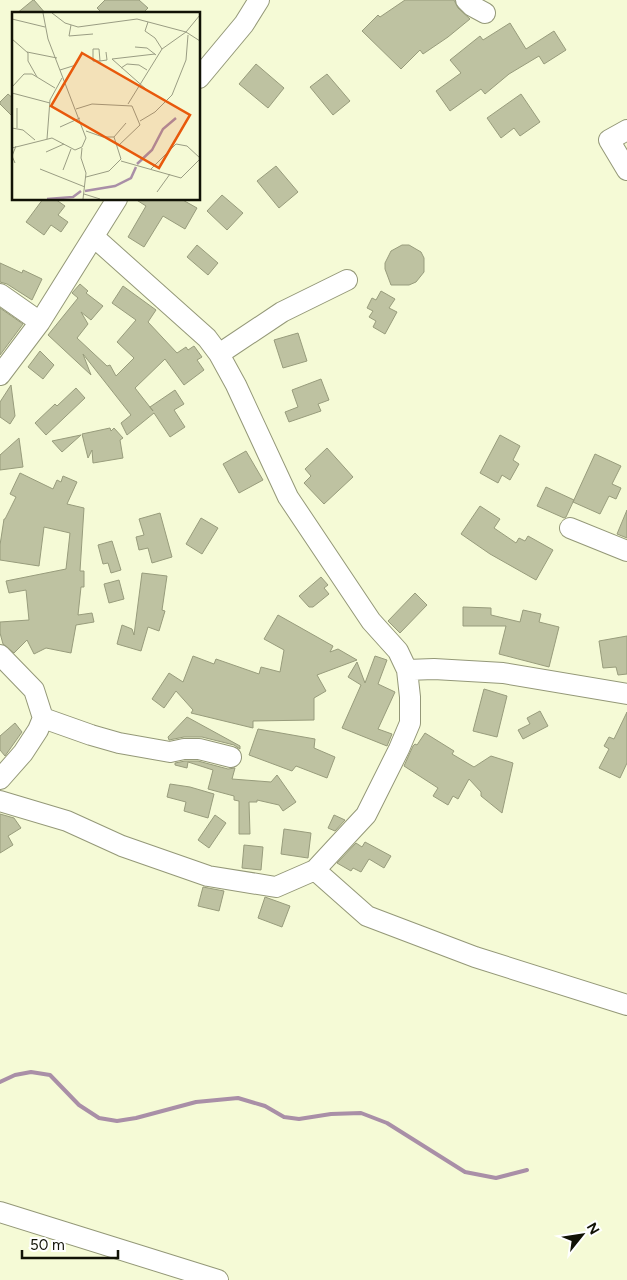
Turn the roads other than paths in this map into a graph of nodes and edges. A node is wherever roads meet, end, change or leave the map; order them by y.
1 (259, 0) edge
2 (466, 0) edge
3 (485, 13) dead end
4 (200, 77) edge
5 (627, 130) edge
6 (627, 170) edge
7 (116, 200) edge
8 (94, 237) junction
9 (346, 280) dead end
10 (0, 294) edge
11 (40, 322) junction
12 (219, 354) junction
13 (0, 375) edge
14 (570, 528) dead end
15 (627, 551) edge
16 (0, 655) edge
17 (407, 670) junction
18 (627, 694) edge
19 (43, 718) junction
20 (231, 756) dead end
21 (0, 779) edge
22 (0, 801) edge
23 (315, 870) junction
24 (627, 1005) edge
25 (0, 1212) edge
26 (218, 1280) edge

1 - 4 street
2 - 3 street
5 - 6 street
7 - 8 street
8 - 11 street
8 - 12 street
9 - 12 street
10 - 11 street
11 - 13 street
12 - 17 street
14 - 15 street
16 - 19 street
17 - 18 street
17 - 23 street
19 - 20 street
19 - 21 street
22 - 23 street
23 - 24 street
25 - 26 street

